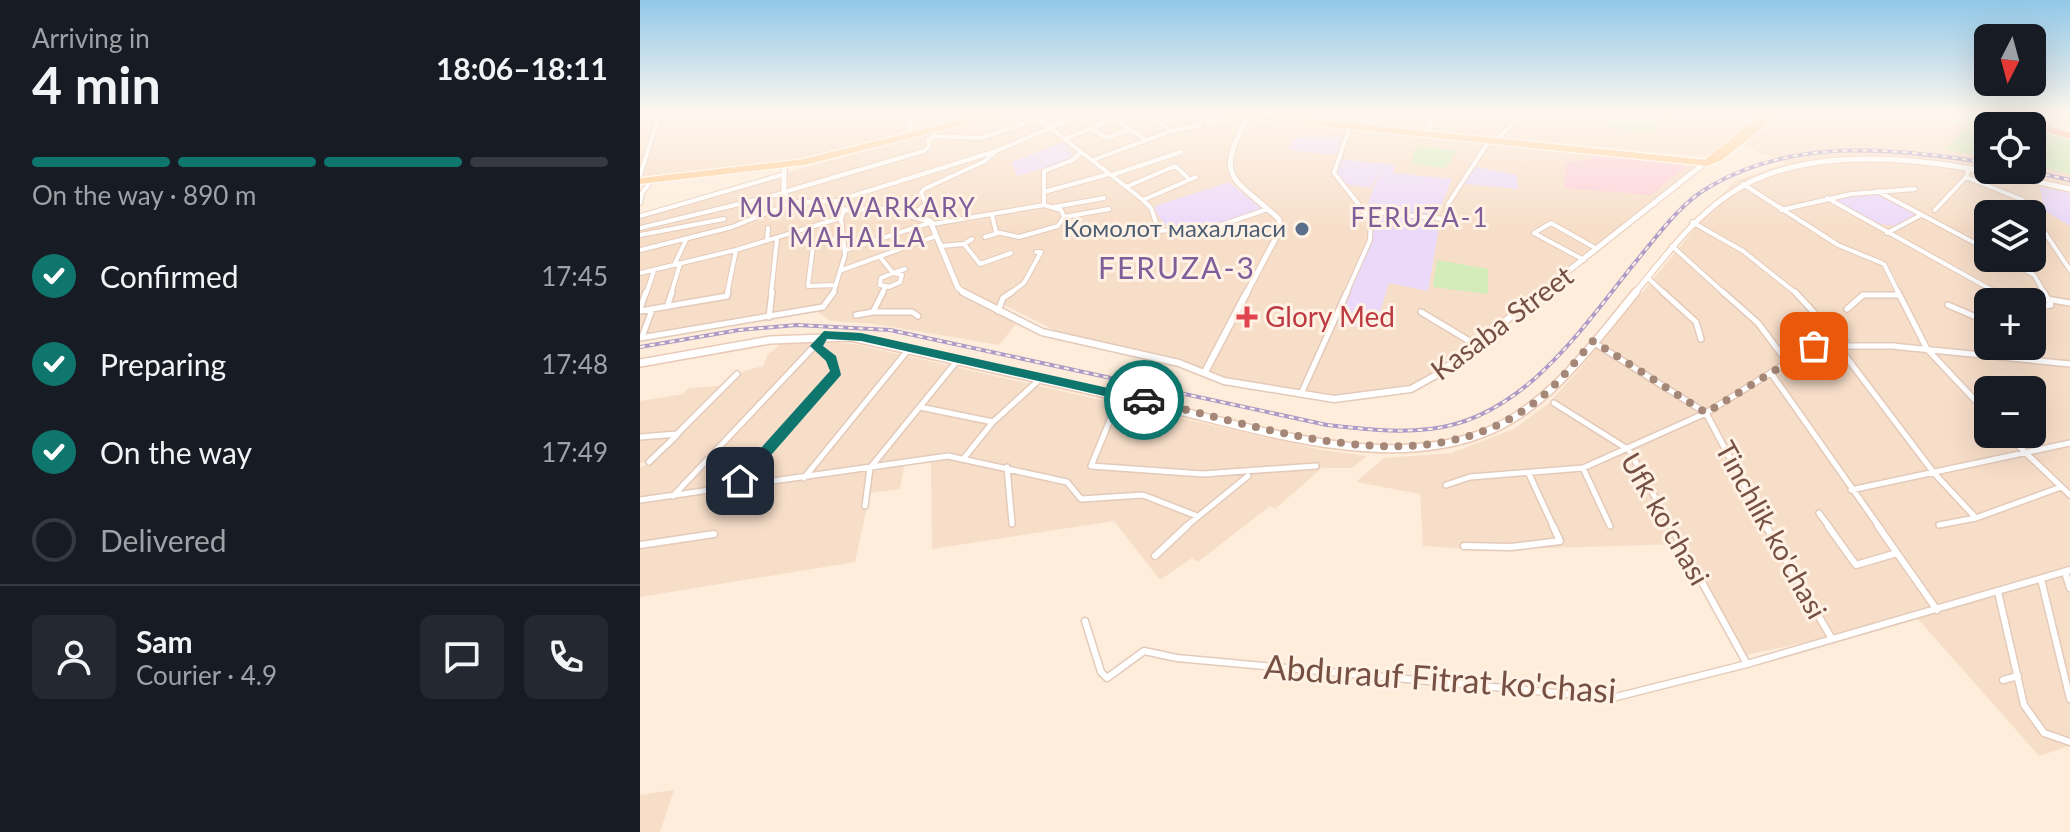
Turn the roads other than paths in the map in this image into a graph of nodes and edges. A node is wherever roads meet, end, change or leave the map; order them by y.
1 (648, 152) edge
2 (832, 152) edge
3 (834, 152) edge
4 (921, 152) edge
5 (993, 152) edge
6 (995, 152) edge
7 (1081, 152) joint
8 (1116, 152) edge
9 (1181, 152) dead end
10 (1228, 152) edge
11 (1341, 152) edge
12 (1481, 152) edge
13 (1620, 152) edge
14 (1719, 152) edge
15 (1720, 152) edge
16 (1693, 159) junction
17 (1710, 159) junction
18 (1093, 161) junction
19 (784, 165) junction
20 (1969, 168) junction
21 (1697, 170) junction
22 (719, 171) junction
23 (785, 174) junction
24 (1110, 174) junction
25 (640, 177) edge
26 (1196, 177) dead end
27 (1966, 177) junction
28 (652, 179) junction
29 (1189, 179) junction
30 (1744, 184) junction
31 (1126, 187) junction
32 (2070, 188) edge
33 (1915, 189) dead end
34 (1876, 191) junction
35 (784, 192) junction
36 (1044, 192) junction
37 (1104, 198) dead end
38 (1827, 198) junction
39 (1143, 200) junction
40 (640, 202) edge
41 (833, 202) junction
42 (791, 203) junction
43 (1047, 207) junction
44 (1109, 209) dead end
45 (1268, 209) junction
46 (844, 210) junction
47 (1781, 210) junction
48 (1935, 210) dead end
49 (1362, 211) junction
50 (912, 215) junction
51 (992, 215) junction
52 (640, 216) edge
53 (1920, 216) junction
54 (1064, 217) junction
55 (840, 218) junction
56 (724, 219) dead end
57 (1693, 222) junction
58 (932, 223) junction
59 (640, 228) edge
60 (768, 228) dead end
61 (998, 233) junction
62 (1887, 233) junction
63 (640, 235) edge
64 (845, 236) junction
65 (936, 236) junction
66 (985, 237) dead end
67 (686, 239) junction
68 (777, 239) junction
69 (972, 239) dead end
70 (767, 241) junction
71 (1974, 243) edge
72 (964, 244) junction
73 (941, 246) junction
74 (1672, 247) junction
75 (1597, 249) junction
76 (640, 250) edge
77 (736, 250) junction
78 (846, 250) junction
79 (1036, 252) dead end
80 (1011, 253) dead end
81 (880, 257) junction
82 (1584, 260) junction
83 (680, 264) junction
84 (905, 269) dead end
85 (654, 270) junction
86 (842, 270) junction
87 (2070, 270) edge
88 (2030, 272) edge
89 (640, 273) edge
90 (893, 273) junction
91 (1648, 277) junction
92 (836, 285) junction
93 (885, 287) junction
94 (1988, 288) edge
95 (1899, 295) junction
96 (2047, 299) junction
97 (2070, 303) edge
98 (1948, 305) dead end
99 (2046, 306) edge
100 (667, 307) junction
101 (652, 309) junction
102 (1847, 309) dead end
103 (640, 310) edge
104 (873, 312) junction
105 (997, 312) junction
106 (1421, 312) dead end
107 (1974, 313) edge
108 (856, 315) dead end
109 (918, 316) dead end
110 (769, 317) junction
111 (1820, 319) dead end
112 (824, 336) junction
113 (641, 338) edge
114 (1701, 339) dead end
115 (1593, 342) junction
116 (1476, 345) junction
117 (1837, 345) junction
118 (816, 346) junction
119 (1814, 346) junction
120 (1895, 346) junction
121 (1927, 349) junction
122 (909, 350) junction
123 (957, 361) junction
124 (640, 362) edge
125 (1788, 363) junction
126 (2070, 364) edge
127 (1205, 372) junction
128 (1771, 373) junction
129 (737, 374) dead end
130 (1040, 379) junction
131 (1120, 396) junction
132 (1300, 396) junction
133 (1974, 399) edge
134 (1554, 403) dead end
135 (920, 407) junction
136 (1706, 413) junction
137 (993, 422) junction
138 (677, 434) junction
139 (640, 437) edge
140 (2070, 443) edge
141 (2020, 448) edge
142 (1629, 450) junction
143 (2025, 453) junction
144 (964, 458) junction
145 (649, 462) dead end
146 (1316, 466) dead end
147 (1007, 467) junction
148 (870, 468) junction
149 (1583, 468) junction
150 (1529, 473) junction
151 (1934, 473) junction
152 (1249, 475) junction
153 (804, 478) junction
154 (1446, 485) dead end
155 (735, 488) junction
156 (1851, 490) junction
157 (2067, 491) edge
158 (672, 496) junction
159 (640, 500) edge
160 (865, 506) dead end
161 (1819, 513) dead end
162 (1197, 516) junction
163 (1976, 518) junction
164 (1012, 524) dead end
165 (1939, 525) dead end
166 (1610, 526) dead end
167 (714, 534) dead end
168 (640, 545) edge
169 (1464, 546) dead end
170 (1897, 553) junction
171 (1155, 556) dead end
172 (2068, 571) edge
173 (2041, 579) junction
174 (2070, 588) edge
175 (1998, 592) junction
176 (1937, 610) junction
177 (1085, 621) dead end
178 (1832, 639) junction
179 (1747, 664) junction
180 (2018, 676) junction
181 (2003, 680) dead end
182 (2070, 699) edge
183 (2070, 742) edge

1 - 25 street
2 - 22 main road
3 - 19 main road
4 - 35 street
5 - 41 street
6 - 50 street
7 - 18 street
7 - 36 street
8 - 18 street
9 - 24 street
10 - 45 street
11 - 49 street
12 - 49 street
13 - 16 main road
14 - 17 main road
15 - 17 main road
16 - 17 main road
16 - 21 street
17 - 21 street, Kasaba Street
18 - 24 street
19 - 22 main road
19 - 23 street
20 - 27 street
20 - 30 main road
20 - 32 main road
21 - 75 street, Kasaba Street
22 - 25 main road
22 - 28 main road
23 - 35 street
23 - 52 street
24 - 31 street
24 - 36 street
25 - 28 main road
26 - 29 street
27 - 48 street
27 - 87 street
28 - 40 street
29 - 31 street
29 - 39 street
30 - 47 street
30 - 57 main road
31 - 39 street
33 - 34 street
34 - 38 street
34 - 53 street
35 - 42 street
35 - 59 street
36 - 43 street
37 - 43 street
38 - 47 street
38 - 62 street
39 - 45 street
41 - 42 street
41 - 46 street
42 - 67 street
43 - 51 street
43 - 54 street
44 - 54 street
45 - 127 street
46 - 50 street
46 - 55 street
47 - 95 street
49 - 132 street
50 - 58 street
51 - 58 street
51 - 61 street
53 - 62 street
53 - 71 street
54 - 61 street
55 - 64 street
55 - 68 street
56 - 63 street
57 - 74 main road
57 - 111 street
58 - 65 street, Kasaba Street
58 - 78 street
60 - 70 street
61 - 66 street
62 - 94 street
64 - 78 street
64 - 92 street
65 - 73 street, Kasaba Street
65 - 81 street
67 - 76 street
67 - 83 street
68 - 70 street
68 - 110 street
69 - 72 street
70 - 77 street
72 - 73 street
72 - 80 street
73 - 105 street, Kasaba Street
74 - 91 main road
74 - 125 street
75 - 82 street, Kasaba Street
75 - 82 street
77 - 83 street
77 - 100 street
78 - 86 street
79 - 105 street
81 - 86 street
81 - 90 street
82 - 116 street, Kasaba Street
83 - 85 street
83 - 100 street
84 - 90 street
85 - 89 street
85 - 103 street
86 - 92 street
88 - 96 street
90 - 93 street
90 - 93 street
91 - 114 street
91 - 115 main road
92 - 110 street
93 - 104 street
95 - 102 street
95 - 121 street
96 - 97 street
96 - 99 street
98 - 107 street
100 - 101 street
101 - 103 street
101 - 113 street
104 - 108 street
104 - 109 street
105 - 127 street, Kasaba Street
106 - 116 street
110 - 113 street
112 - 118 street
112 - 122 main road
112 - 124 main road
112 - 131 main road
115 - 131 main road
115 - 136 street, Tinchlik ko'chasi
116 - 132 street, Kasaba Street
117 - 119 street
117 - 120 street
117 - 151 street
118 - 155 street
118 - 158 street
119 - 120 street
119 - 125 street
120 - 121 street
121 - 126 street
121 - 133 street
122 - 123 main road
122 - 153 street
123 - 130 main road
123 - 135 street
125 - 128 street
127 - 132 street, Kasaba Street
128 - 136 street
128 - 156 street
129 - 138 street
130 - 131 main road
130 - 137 street
131 - 152 street
134 - 142 street, Ufk ko'chasi
135 - 137 street
135 - 148 street
136 - 142 street
136 - 178 street, Tinchlik ko'chasi
137 - 144 street
138 - 139 street
138 - 145 street
140 - 143 street
141 - 143 street
142 - 149 street
142 - 179 street, Ufk ko'chasi
143 - 151 street
143 - 157 street
144 - 147 street
144 - 148 street
146 - 152 street
147 - 162 street
147 - 164 street
148 - 153 street
148 - 160 street
149 - 150 street
149 - 166 street
150 - 154 street
150 - 169 street
151 - 156 street
151 - 163 street
152 - 162 street
153 - 155 street
155 - 158 street
156 - 170 street
157 - 163 street
158 - 159 street
161 - 170 street
162 - 171 street
163 - 165 street
167 - 168 street
170 - 176 street
172 - 173 street, Abdurauf Fitrat ko'chasi
172 - 174 street
173 - 175 street, Abdurauf Fitrat ko'chasi
173 - 182 street
175 - 176 street, Abdurauf Fitrat ko'chasi
175 - 180 street
176 - 178 street, Abdurauf Fitrat ko'chasi
177 - 179 street, Abdurauf Fitrat ko'chasi
178 - 179 street, Abdurauf Fitrat ko'chasi
180 - 181 street
180 - 183 street

